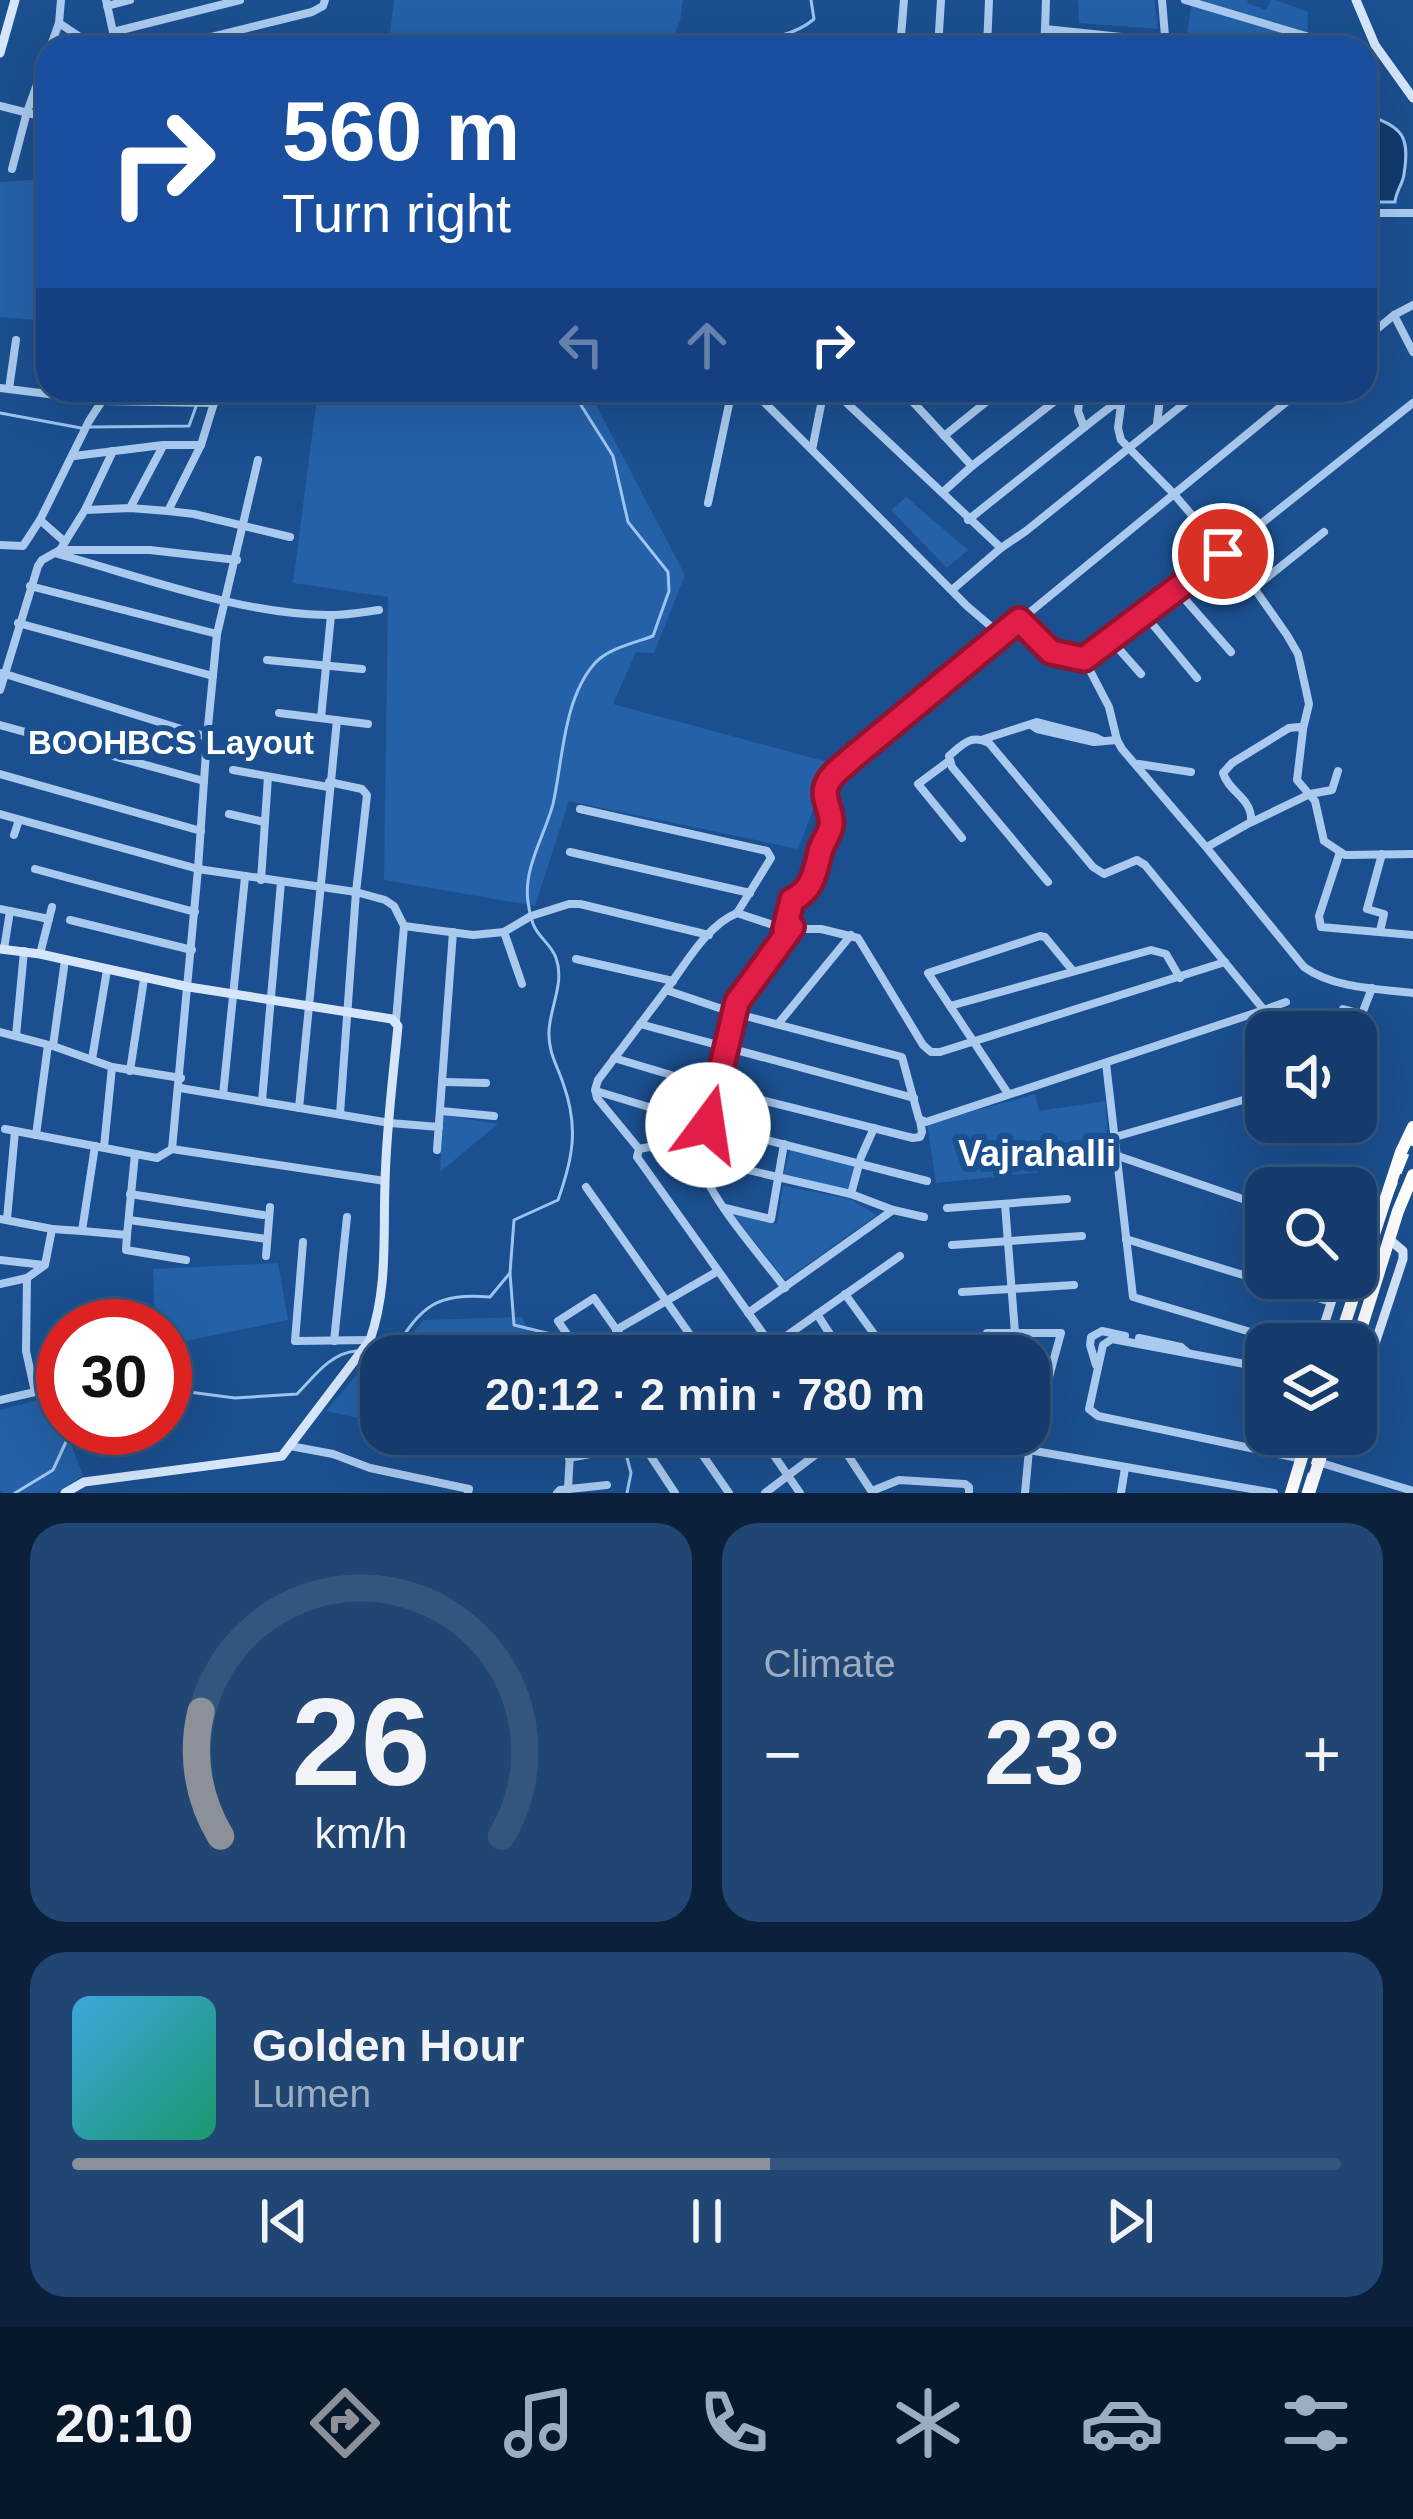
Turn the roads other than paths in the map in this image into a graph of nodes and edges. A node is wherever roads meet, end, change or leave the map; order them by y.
1 (15, 0) edge
2 (61, 0) edge
3 (130, 0) edge
4 (240, 0) edge
5 (325, 0) edge
6 (904, 0) edge
7 (941, 0) edge
8 (989, 0) edge
9 (1046, 0) edge
10 (1162, 0) edge
11 (1185, 0) edge
12 (1356, 0) edge
13 (106, 3) edge
14 (59, 23) junction
15 (1045, 29) junction
16 (236, 31) junction
17 (112, 32) junction
18 (54, 36) edge
19 (78, 36) edge
20 (114, 36) edge
21 (216, 36) edge
22 (236, 36) edge
23 (901, 36) edge
24 (939, 36) edge
25 (988, 36) edge
26 (1044, 36) edge
27 (1088, 36) edge
28 (1165, 36) edge
29 (1306, 36) edge
30 (1367, 36) edge
31 (0, 52) edge
32 (1377, 55) edge
33 (36, 87) edge
34 (1413, 98) edge
35 (0, 106) edge
36 (27, 112) junction
37 (36, 115) edge
38 (12, 169) dead end
39 (1377, 213) edge
40 (1413, 213) edge
41 (1413, 305) edge
42 (1394, 315) junction
43 (1377, 329) edge
44 (16, 340) dead end
45 (1413, 352) edge
46 (4, 389) edge
47 (36, 392) edge
48 (103, 402) edge
49 (177, 402) edge
50 (729, 402) edge
51 (764, 402) edge
52 (825, 402) edge
53 (842, 402) edge
54 (986, 402) edge
55 (1054, 402) edge
56 (1079, 402) edge
57 (1121, 402) edge
58 (1160, 402) edge
59 (1186, 402) edge
60 (1286, 402) edge
61 (214, 403) joint
62 (914, 403) edge
63 (1413, 403) edge
64 (1121, 405) junction
65 (1157, 426) junction
66 (1084, 427) junction
67 (944, 436) junction
68 (163, 445) junction
69 (201, 445) junction
70 (1129, 447) junction
71 (113, 450) junction
72 (812, 450) junction
73 (74, 452) junction
74 (258, 460) dead end
75 (972, 466) junction
76 (943, 492) junction
77 (1173, 493) junction
78 (708, 503) dead end
79 (130, 508) junction
80 (85, 509) junction
81 (168, 511) junction
82 (40, 520) junction
83 (968, 520) junction
84 (241, 526) junction
85 (1324, 532) dead end
86 (290, 537) dead end
87 (0, 545) edge
88 (60, 548) junction
89 (1001, 548) junction
90 (1223, 554) junction
91 (237, 560) junction
92 (31, 586) junction
93 (1254, 588) junction
94 (1176, 589) junction
95 (952, 590) junction
96 (226, 600) junction
97 (380, 610) dead end
98 (1144, 614) junction
99 (331, 615) junction
100 (1019, 620) junction
101 (19, 623) junction
102 (218, 634) junction
103 (1001, 635) junction
104 (1110, 639) junction
105 (1231, 652) dead end
106 (1084, 659) junction
107 (267, 660) dead end
108 (326, 665) junction
109 (362, 669) dead end
110 (2, 673) edge
111 (1141, 674) dead end
112 (213, 676) junction
113 (1197, 678) dead end
114 (0, 690) edge
115 (279, 713) dead end
116 (321, 718) junction
117 (337, 720) junction
118 (368, 724) dead end
119 (0, 725) edge
120 (1303, 730) junction
121 (207, 737) junction
122 (983, 740) junction
123 (1117, 740) junction
124 (949, 761) junction
125 (1137, 764) junction
126 (233, 770) dead end
127 (1338, 771) dead end
128 (1191, 772) dead end
129 (0, 774) edge
130 (268, 777) junction
131 (204, 781) junction
132 (328, 785) junction
133 (1310, 794) junction
134 (580, 809) dead end
135 (0, 814) edge
136 (229, 814) dead end
137 (19, 820) junction
138 (264, 822) junction
139 (1251, 822) junction
140 (201, 831) junction
141 (14, 835) dead end
142 (962, 838) dead end
143 (1207, 847) junction
144 (570, 852) dead end
145 (1340, 853) junction
146 (1382, 854) junction
147 (1413, 854) edge
148 (35, 869) dead end
149 (198, 869) junction
150 (245, 877) junction
151 (261, 880) junction
152 (1048, 882) dead end
153 (281, 883) junction
154 (319, 888) junction
155 (356, 892) junction
156 (750, 893) junction
157 (52, 907) dead end
158 (5, 910) edge
159 (195, 911) junction
160 (737, 913) junction
161 (49, 919) junction
162 (70, 920) dead end
163 (404, 926) junction
164 (789, 928) junction
165 (1380, 931) junction
166 (453, 932) junction
167 (504, 932) junction
168 (709, 935) junction
169 (851, 935) junction
170 (1413, 935) edge
171 (2, 949) edge
172 (192, 950) junction
173 (25, 951) junction
174 (40, 954) junction
175 (576, 958) dead end
176 (65, 960) junction
177 (1225, 962) junction
178 (107, 970) junction
179 (1073, 971) junction
180 (1180, 978) junction
181 (144, 979) junction
182 (673, 981) junction
183 (522, 984) dead end
184 (189, 987) junction
185 (1372, 988) junction
186 (666, 990) junction
187 (1413, 993) edge
188 (235, 994) junction
189 (269, 999) junction
190 (1286, 1002) dead end
191 (308, 1006) junction
192 (950, 1006) junction
193 (1343, 1009) dead end
194 (1264, 1010) junction
195 (1351, 1011) edge
196 (1363, 1011) edge
197 (347, 1012) junction
198 (734, 1012) junction
199 (396, 1021) junction
200 (640, 1024) junction
201 (778, 1024) junction
202 (0, 1032) edge
203 (16, 1036) junction
204 (974, 1042) junction
205 (50, 1045) junction
206 (727, 1049) junction
207 (614, 1058) junction
208 (92, 1059) junction
209 (1106, 1064) junction
210 (112, 1067) junction
211 (130, 1071) junction
212 (444, 1082) junction
213 (180, 1083) junction
214 (486, 1083) dead end
215 (718, 1089) junction
216 (595, 1090) junction
217 (1008, 1093) junction
218 (224, 1095) junction
219 (914, 1098) junction
220 (1245, 1099) edge
221 (262, 1101) junction
222 (299, 1108) junction
223 (441, 1111) junction
224 (340, 1114) junction
225 (494, 1116) dead end
226 (919, 1119) junction
227 (389, 1123) junction
228 (708, 1125) junction
229 (439, 1127) junction
230 (1413, 1127) edge
231 (874, 1128) junction
232 (36, 1135) junction
233 (1115, 1137) junction
234 (784, 1144) junction
235 (99, 1147) junction
236 (172, 1149) junction
237 (639, 1149) junction
238 (437, 1150) dead end
239 (135, 1154) junction
240 (1118, 1156) junction
241 (700, 1160) junction
242 (859, 1164) junction
243 (1413, 1174) edge
244 (778, 1179) junction
245 (385, 1181) junction
246 (928, 1181) dead end
247 (586, 1187) dead end
248 (130, 1194) junction
249 (851, 1194) junction
250 (1066, 1199) dead end
251 (1245, 1201) edge
252 (1005, 1204) junction
253 (725, 1208) junction
254 (946, 1208) dead end
255 (893, 1210) junction
256 (347, 1217) dead end
257 (924, 1217) dead end
258 (3, 1219) edge
259 (129, 1220) junction
260 (1377, 1223) edge
261 (52, 1229) junction
262 (82, 1231) junction
263 (1377, 1233) edge
264 (128, 1235) junction
265 (1082, 1236) dead end
266 (1390, 1236) junction
267 (267, 1239) junction
268 (1125, 1239) junction
269 (303, 1241) dead end
270 (1008, 1241) junction
271 (952, 1245) dead end
272 (266, 1256) dead end
273 (900, 1256) dead end
274 (0, 1260) edge
275 (186, 1260) dead end
276 (45, 1265) junction
277 (718, 1271) junction
278 (27, 1278) junction
279 (0, 1284) edge
280 (1074, 1285) dead end
281 (785, 1288) junction
282 (1012, 1288) junction
283 (962, 1292) dead end
284 (845, 1293) junction
285 (1332, 1299) edge
286 (667, 1300) junction
287 (1331, 1302) junction
288 (748, 1312) junction
289 (817, 1314) junction
290 (1324, 1323) edge
291 (1363, 1323) edge
292 (616, 1330) junction
293 (1245, 1330) edge
294 (1016, 1333) junction
295 (987, 1334) dead end
296 (371, 1335) edge
297 (568, 1335) edge
298 (619, 1335) edge
299 (691, 1335) edge
300 (764, 1335) edge
301 (787, 1335) edge
302 (830, 1335) edge
303 (875, 1335) edge
304 (1125, 1336) dead end
305 (1138, 1338) dead end
306 (1377, 1338) edge
307 (334, 1341) junction
308 (360, 1343) edge
309 (360, 1353) edge
310 (1188, 1353) junction
311 (1245, 1364) edge
312 (1098, 1370) junction
313 (1050, 1374) edge
314 (0, 1400) edge
315 (290, 1446) junction
316 (1245, 1446) edge
317 (1050, 1454) edge
318 (569, 1455) edge
319 (585, 1455) edge
320 (650, 1455) edge
321 (703, 1455) edge
322 (774, 1455) edge
323 (814, 1455) edge
324 (850, 1455) edge
325 (1029, 1455) edge
326 (1288, 1455) edge
327 (1302, 1455) edge
328 (1320, 1455) edge
329 (569, 1458) junction
330 (1301, 1459) junction
331 (1318, 1462) junction
332 (1125, 1468) junction
333 (788, 1476) junction
334 (608, 1485) dead end
335 (568, 1489) junction
336 (1413, 1491) edge
337 (872, 1492) edge
338 (65, 1493) edge
339 (468, 1493) edge
340 (557, 1493) edge
341 (675, 1493) edge
342 (729, 1493) edge
343 (765, 1493) edge
344 (800, 1493) edge
345 (969, 1493) edge
346 (1025, 1493) edge
347 (1121, 1493) edge
348 (1274, 1493) edge
349 (1291, 1493) edge
350 (1309, 1493) edge

1 - 31 street
2 - 14 street
3 - 13 street
4 - 17 street
5 - 16 street
6 - 23 street
7 - 24 street
8 - 25 street
9 - 15 street
10 - 28 street
11 - 29 street
12 - 30 street
13 - 17 street
14 - 18 street
14 - 19 street
15 - 26 street
15 - 27 street
16 - 21 street
16 - 22 street
17 - 20 street
32 - 34 street
33 - 36 street
35 - 36 street
36 - 37 street
36 - 38 street
39 - 40 street
41 - 42 street
42 - 43 street
42 - 45 street
44 - 46 street
46 - 47 street
48 - 73 street
49 - 61 street
50 - 78 street
51 - 72 street
52 - 72 street
53 - 76 street
54 - 67 street
55 - 75 street
56 - 66 street
57 - 64 street
58 - 65 street
59 - 65 street
60 - 77 street
61 - 69 street
62 - 67 street
63 - 90 street
64 - 66 street
64 - 70 street
65 - 70 street
66 - 83 street
67 - 75 street
68 - 69 street
68 - 71 street
68 - 79 street
69 - 81 street
70 - 77 street
70 - 89 street
71 - 73 street
71 - 80 street
72 - 95 street
73 - 82 street
74 - 84 street
75 - 76 street
76 - 83 street
77 - 90 street
77 - 100 street
79 - 80 street
79 - 81 street
80 - 88 street
81 - 84 street
82 - 87 street
82 - 88 street
83 - 89 street
84 - 86 street
84 - 91 street
85 - 93 street
88 - 91 street
88 - 92 street
88 - 96 street
89 - 95 street
90 - 93 street
90 - 94 street
91 - 96 street
92 - 101 street
92 - 102 street
93 - 120 street
94 - 98 street
94 - 105 street
95 - 103 street
96 - 99 street
96 - 102 street
97 - 99 street
98 - 104 street
98 - 113 street
99 - 108 street
100 - 103 street
100 - 106 street
101 - 110 street
101 - 112 street
102 - 112 street
103 - 164 street
104 - 106 street
104 - 111 street
106 - 123 street
107 - 108 street
108 - 109 street
108 - 116 street
110 - 114 street
110 - 121 street
112 - 121 street
115 - 116 street
116 - 117 street
117 - 118 street
117 - 132 street
119 - 131 street
120 - 133 street
120 - 139 street
121 - 131 street
122 - 123 street
122 - 124 street
122 - 177 street
123 - 125 street
124 - 142 street
124 - 152 street
125 - 128 street
125 - 143 street
126 - 130 street
127 - 133 street
129 - 140 street
130 - 132 street
130 - 138 street
131 - 140 street
132 - 154 street
132 - 155 street
133 - 139 street
133 - 145 street
134 - 156 street
135 - 137 street
136 - 138 street
137 - 141 street
137 - 149 street
138 - 151 street
139 - 143 street
140 - 149 street
143 - 185 street
144 - 156 street
145 - 146 street
145 - 165 street
146 - 147 street
146 - 165 street
148 - 159 street
149 - 150 street
149 - 159 street
150 - 151 street
150 - 188 street
151 - 153 street
153 - 154 street
153 - 189 street
154 - 155 street
154 - 191 street
155 - 163 street
155 - 197 street
156 - 160 street
157 - 161 street
158 - 161 street
158 - 171 street
159 - 172 street
160 - 164 street
160 - 168 street
161 - 174 street
162 - 172 street
163 - 166 street
163 - 199 street
164 - 169 street
164 - 198 street
165 - 170 street
166 - 167 street
166 - 212 street
167 - 168 street
167 - 183 street
168 - 182 street
169 - 201 street
169 - 204 street
171 - 173 street
172 - 184 street
173 - 174 street
173 - 203 street
174 - 176 street
175 - 182 street
176 - 178 street
176 - 205 street
177 - 180 street
177 - 194 street
178 - 181 street
178 - 208 street
179 - 180 street
179 - 192 street
179 - 192 street
180 - 204 street
181 - 184 street
181 - 211 street
182 - 186 street
184 - 188 street
184 - 213 street
185 - 187 street
185 - 196 street
186 - 198 street
186 - 200 street
188 - 189 street
188 - 218 street
189 - 191 street
189 - 221 street
190 - 194 street
191 - 197 street
191 - 222 street
192 - 204 street
193 - 195 street
194 - 209 street
197 - 199 street
197 - 224 street
198 - 201 street
198 - 206 street
199 - 227 street
200 - 206 street
200 - 207 street
201 - 219 street
202 - 203 street
203 - 205 street
204 - 217 street
205 - 208 street
205 - 232 street
206 - 215 street
206 - 219 street
207 - 215 street
207 - 216 street
208 - 210 street
209 - 217 street
209 - 233 street
210 - 211 street
210 - 235 street
211 - 213 street
212 - 214 street
212 - 223 street
213 - 218 street
213 - 236 street
215 - 228 street
215 - 231 street
216 - 228 street
216 - 237 street
217 - 226 street
218 - 221 street
219 - 226 street
220 - 233 street
221 - 222 street
222 - 224 street
223 - 225 street
223 - 229 street
224 - 227 street
226 - 231 street
227 - 229 street
227 - 245 street
228 - 234 street
228 - 241 street
229 - 238 street
230 - 260 highway
231 - 242 street
232 - 235 street
232 - 258 street
233 - 240 street
234 - 242 street
234 - 244 street
235 - 239 street
235 - 262 street
236 - 239 street
236 - 245 street
237 - 241 street
237 - 277 street
239 - 248 street
240 - 251 street
240 - 268 street
241 - 244 street
241 - 253 street
242 - 246 street
242 - 249 street
243 - 266 highway
244 - 249 street
244 - 253 street
245 - 296 street
247 - 286 street
248 - 259 street
248 - 267 street
249 - 255 street
250 - 252 street
252 - 254 street
252 - 270 street
253 - 281 street
255 - 257 street
255 - 281 street
256 - 307 street
258 - 261 street
259 - 264 street
259 - 267 street
261 - 262 street
261 - 276 street
262 - 264 street
263 - 266 highway
264 - 275 street
265 - 270 street
266 - 291 highway
266 - 306 street
267 - 272 street
268 - 287 street
268 - 293 street
269 - 307 street
270 - 271 street
270 - 282 street
273 - 284 street
274 - 276 street
276 - 278 street
277 - 286 street
277 - 288 street
278 - 279 street
278 - 314 street
280 - 282 street
281 - 288 street
282 - 283 street
282 - 294 street
284 - 289 street
284 - 303 street
285 - 287 street
286 - 292 street
286 - 299 street
287 - 290 street
288 - 300 street
289 - 301 street
289 - 302 street
292 - 297 street
292 - 298 street
294 - 295 street
294 - 313 street
304 - 312 street
305 - 310 street
307 - 308 street
309 - 315 street
310 - 311 street
310 - 312 street
312 - 316 street
315 - 338 street
315 - 339 street
317 - 332 street
318 - 329 street
319 - 329 street
320 - 341 street
321 - 342 street
322 - 333 street
323 - 333 street
324 - 337 street
325 - 346 street
326 - 330 street
327 - 330 highway
328 - 331 highway
329 - 335 street
330 - 349 highway
331 - 336 street
331 - 350 highway
332 - 347 street
332 - 348 street
333 - 343 street
333 - 344 street
334 - 335 street
335 - 340 street
337 - 345 street

